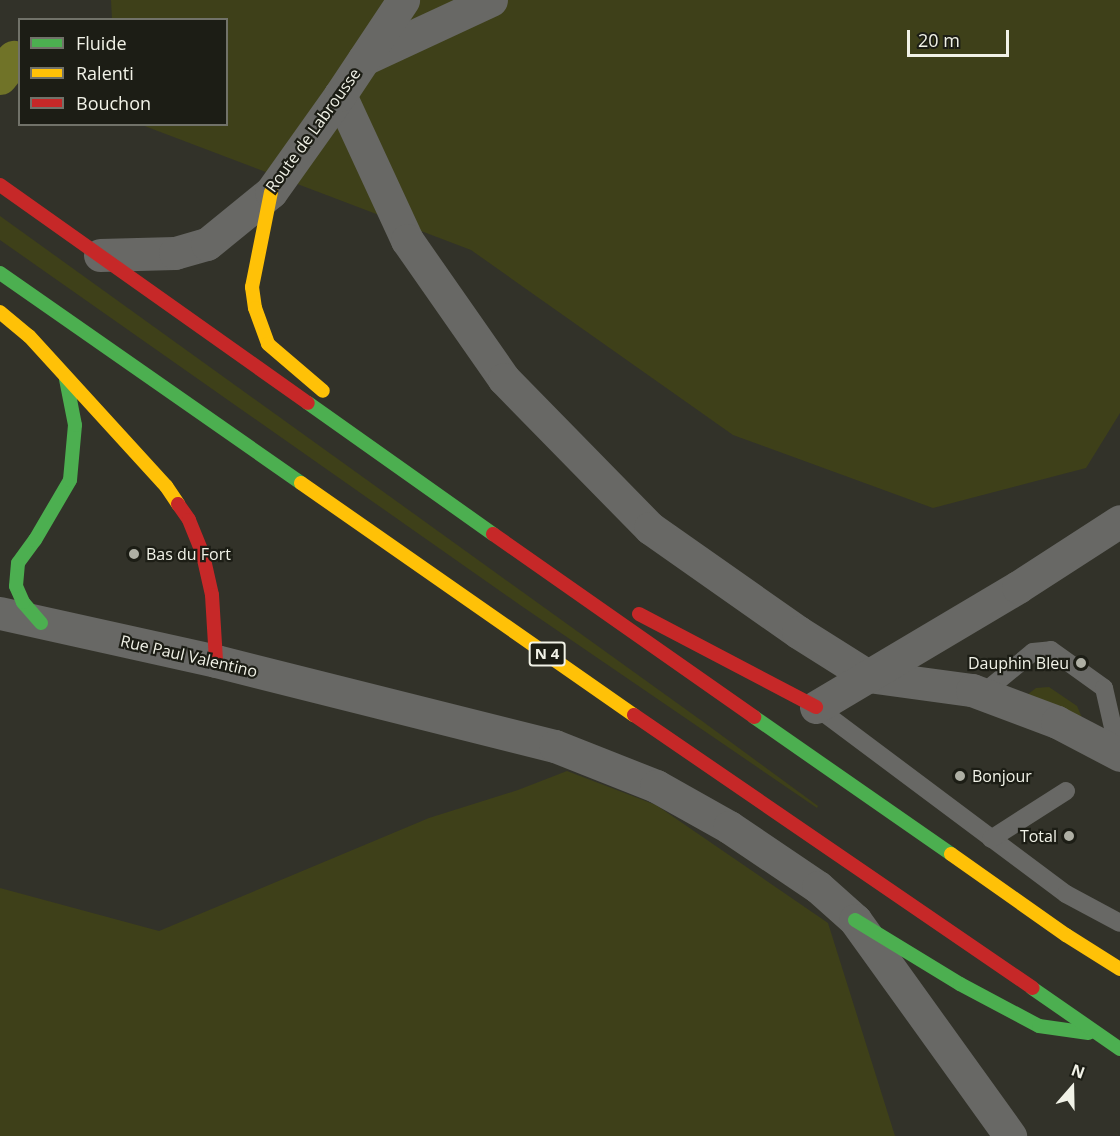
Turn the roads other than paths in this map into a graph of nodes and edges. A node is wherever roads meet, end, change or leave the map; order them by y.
1 (403, 0) edge
2 (491, 0) edge
3 (364, 59) junction
4 (340, 95) junction
5 (0, 185) edge
6 (271, 192) junction
7 (100, 255) junction
8 (0, 273) edge
9 (0, 312) edge
10 (66, 378) junction
11 (380, 455) junction
12 (1120, 521) edge
13 (483, 528) junction
14 (35, 540) junction
15 (0, 562) edge
16 (609, 597) dead end
17 (630, 608) dead end
18 (0, 613) edge
19 (41, 623) junction
20 (216, 661) junction
21 (868, 676) junction
22 (982, 694) junction
23 (816, 707) junction
24 (1120, 755) edge
25 (1066, 791) dead end
26 (991, 839) junction
27 (855, 920) junction
28 (1120, 923) edge
29 (1120, 969) edge
30 (1095, 1034) junction
31 (1120, 1049) edge
32 (1010, 1136) edge

1 - 3 street, Route de Labrousse
2 - 3 street
3 - 4 street, Route de Labrousse
4 - 6 street, Route de Labrousse
4 - 21 street
5 - 7 highway
6 - 7 street, Route de Labrousse
6 - 11 highway
7 - 11 highway
8 - 30 highway, N 4
9 - 10 highway
10 - 14 highway
10 - 20 highway
11 - 13 highway
12 - 21 street
13 - 16 highway
13 - 29 highway
14 - 15 highway
14 - 19 highway
17 - 23 highway
18 - 19 street, Rue Paul Valentino
19 - 20 street, Rue Paul Valentino
20 - 27 street, Rue Paul Valentino
21 - 22 street
21 - 23 street
22 - 24 street
22 - 24 lane
23 - 26 lane
25 - 26 lane
26 - 28 lane
27 - 30 highway
27 - 32 street, Rue Paul Valentino
30 - 31 highway, N 4

